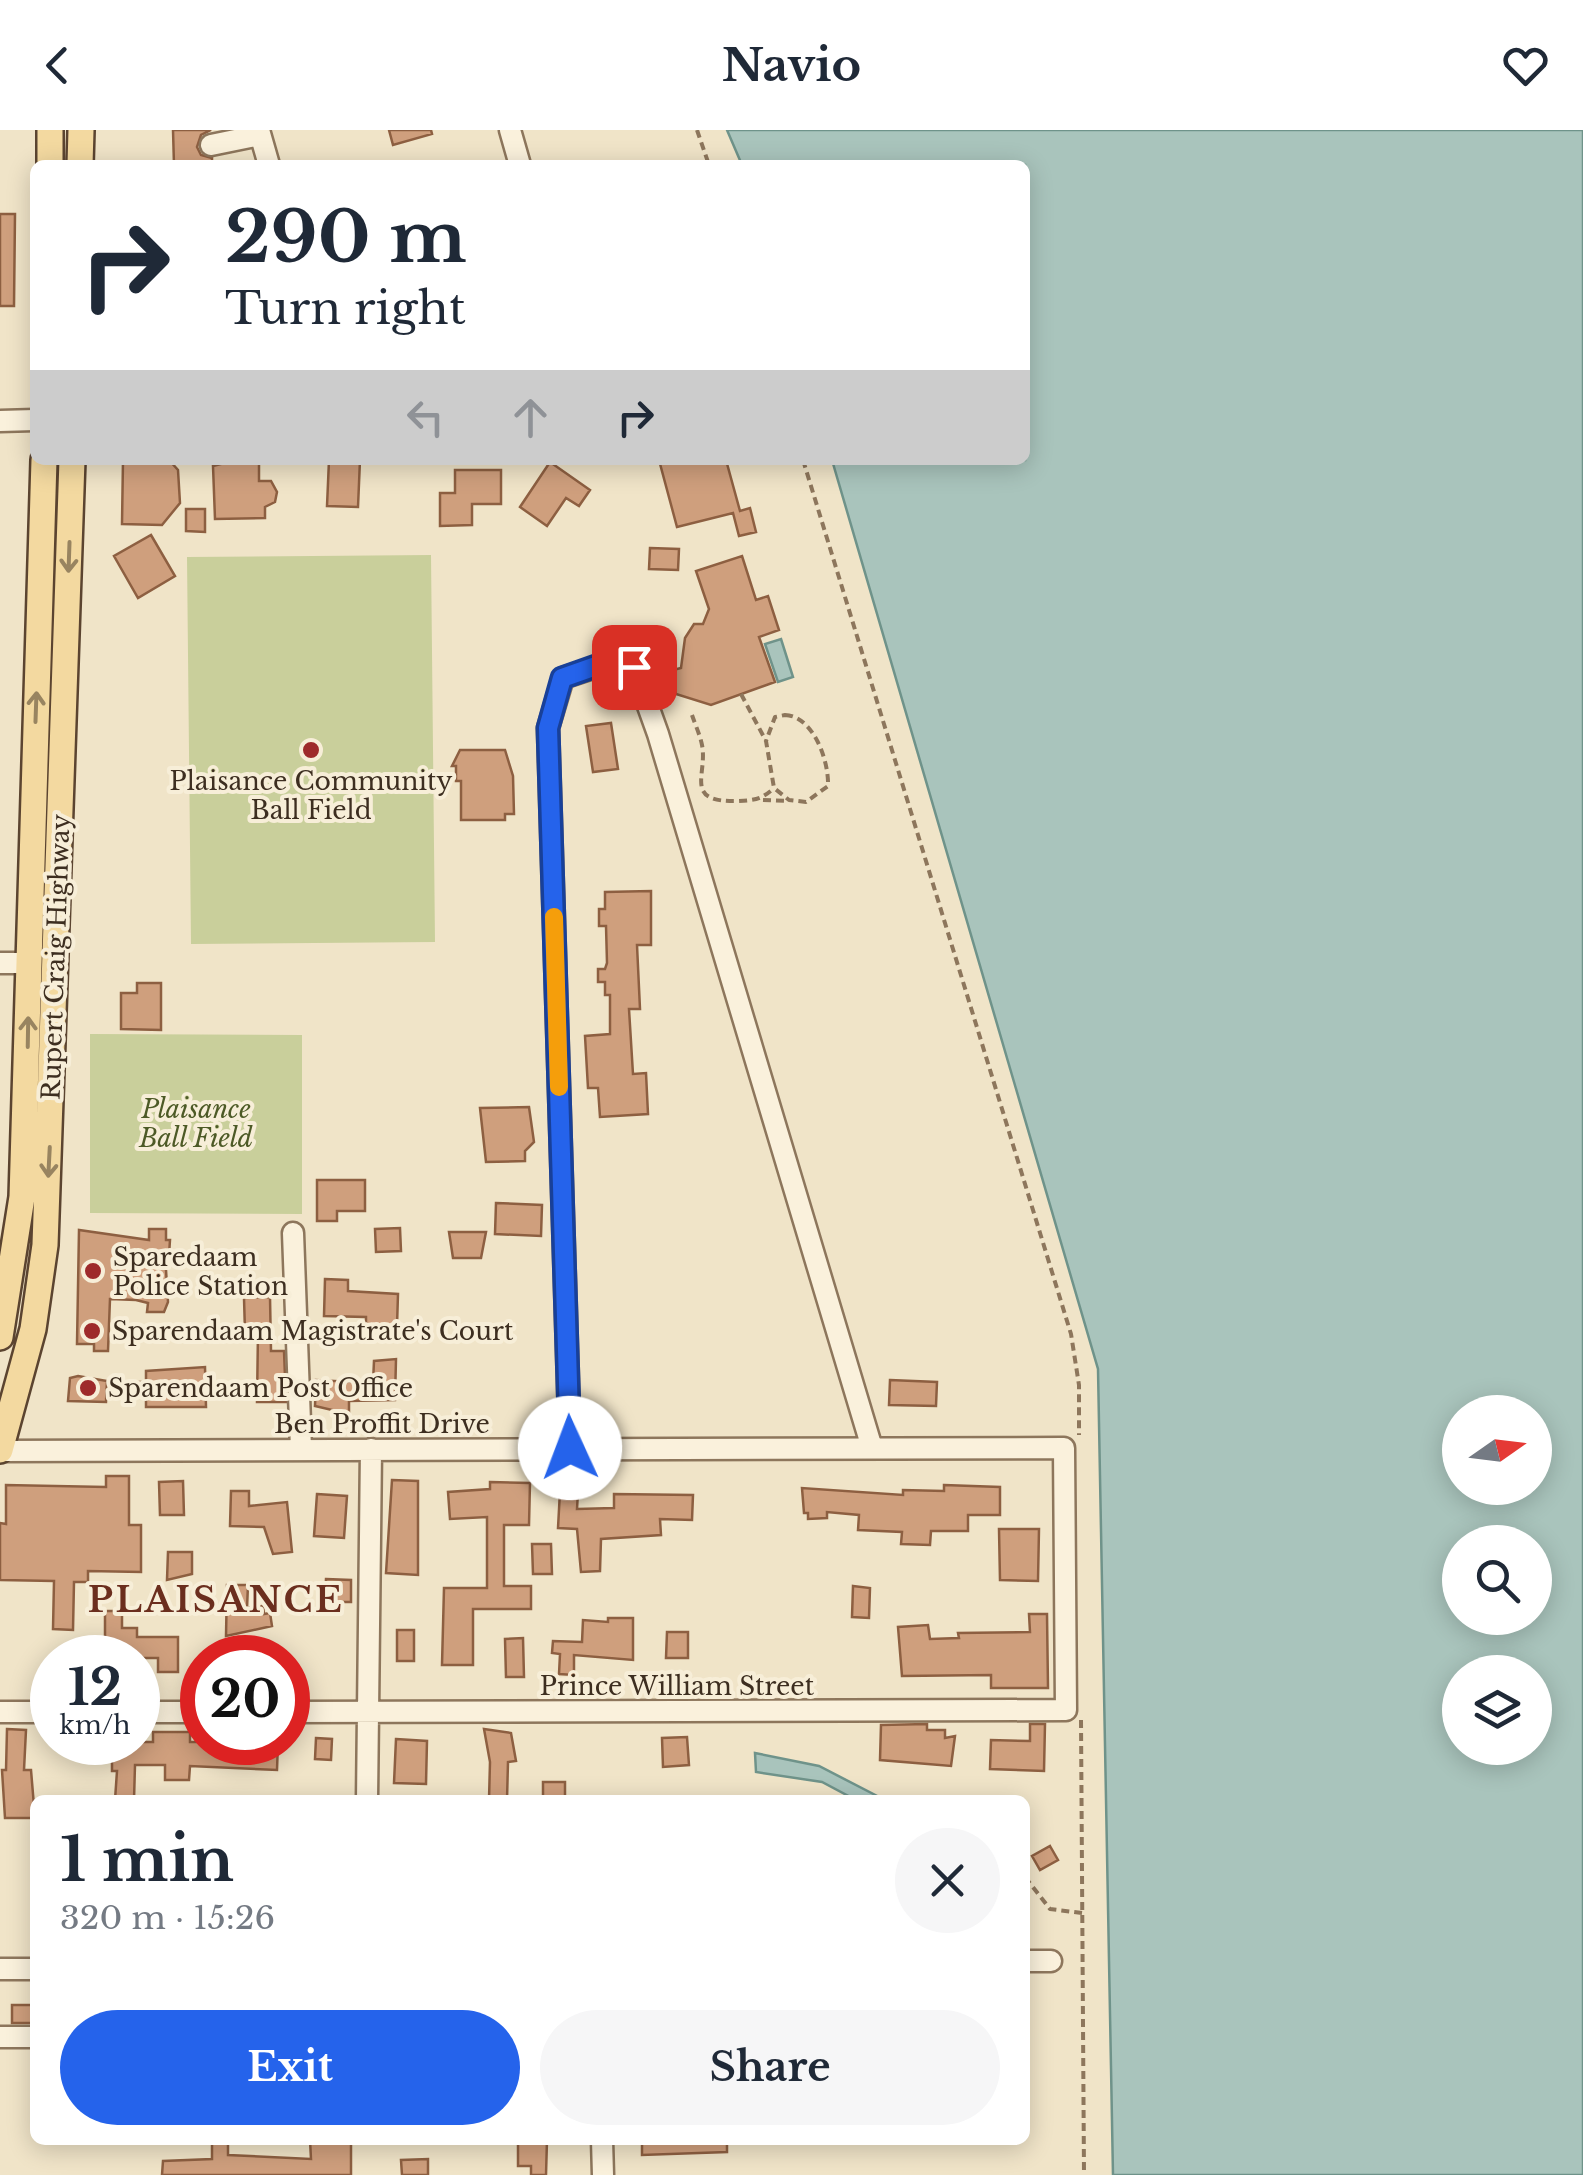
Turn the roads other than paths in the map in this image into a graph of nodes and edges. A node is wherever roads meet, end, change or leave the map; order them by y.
1 (50, 130) edge
2 (81, 130) edge
3 (510, 130) edge
4 (259, 132) edge
5 (212, 145) dead end
6 (50, 160) edge
7 (80, 160) edge
8 (268, 160) edge
9 (519, 160) edge
10 (30, 420) edge
11 (0, 421) edge
12 (44, 465) edge
13 (72, 465) edge
14 (0, 963) edge
15 (28, 963) junction
16 (293, 1233) dead end
17 (0, 1337) edge
18 (371, 1448) junction
19 (570, 1448) junction
20 (872, 1448) junction
21 (301, 1449) junction
22 (0, 1450) edge
23 (0, 1712) edge
24 (30, 1712) edge
25 (310, 1712) edge
26 (368, 1712) junction
27 (1074, 1714) joint
28 (368, 1795) edge
29 (1030, 1961) edge
30 (1051, 1961) dead end
31 (0, 1969) edge
32 (30, 1969) edge
33 (0, 2038) edge
34 (30, 2038) edge
35 (602, 2145) edge
36 (603, 2175) edge

1 - 6 main road
2 - 7 main road
3 - 9 street
4 - 5 street
4 - 8 street
10 - 11 street
15 -> 12 main road, Rupert Craig Highway
13 -> 22 main road, Rupert Craig Highway
14 - 15 street
17 -> 15 main road, Rupert Craig Highway
16 - 21 street
18 - 19 street, Ben Proffit Drive
18 - 21 street, Ben Proffit Drive
18 - 26 street
19 - 20 street, Ben Proffit Drive
19 - 20 street
20 - 27 street, Ben Proffit Drive
21 - 22 street, Ben Proffit Drive
23 - 24 street
25 - 26 street, Prince William Street
26 - 27 street, Prince William Street
26 - 28 street
29 - 30 street
31 - 32 street
33 - 34 street
35 - 36 street

